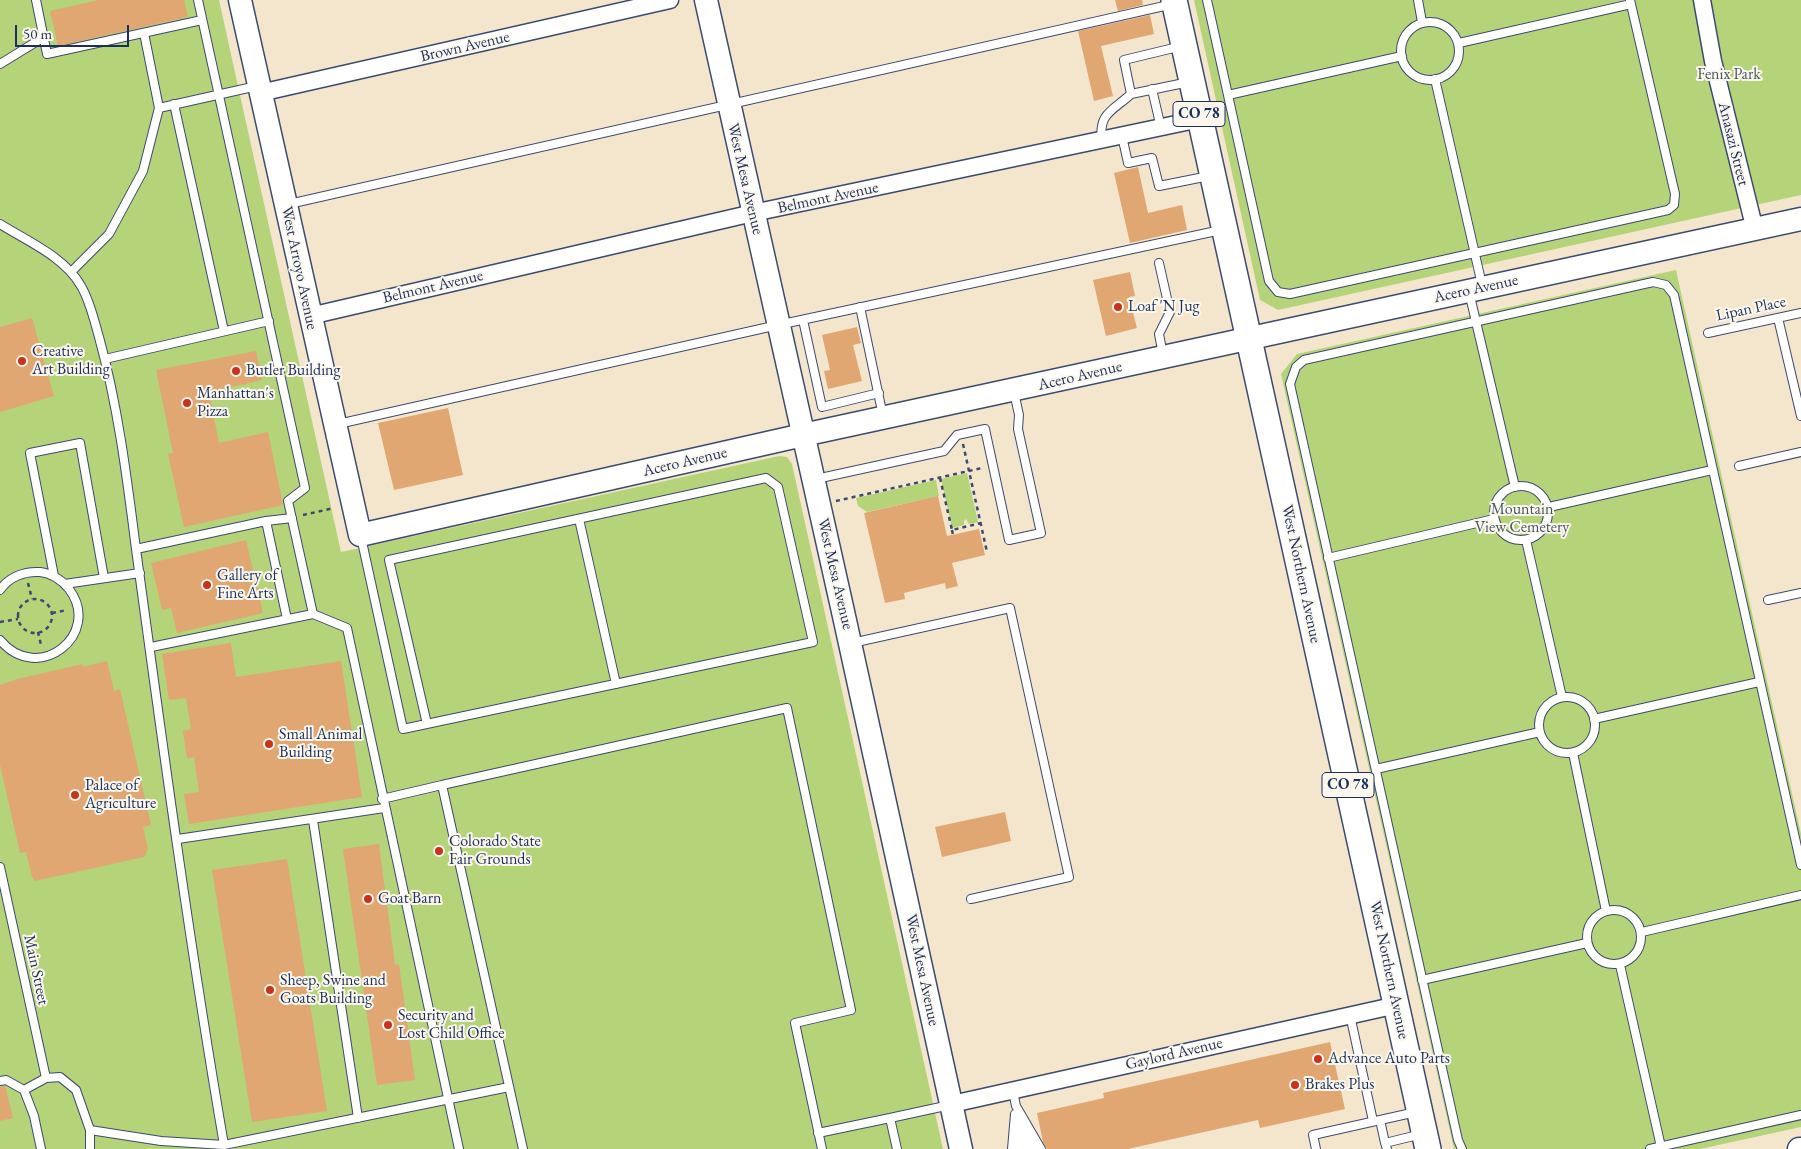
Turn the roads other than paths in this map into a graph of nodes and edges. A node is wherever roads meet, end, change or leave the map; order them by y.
1 (36, 0) edge
2 (198, 0) edge
3 (240, 0) edge
4 (670, 0) edge
5 (706, 0) edge
6 (1207, 0) edge
7 (1418, 0) edge
8 (1702, 0) edge
9 (1174, 2) edge
10 (1631, 2) edge
11 (202, 20) junction
12 (1422, 22) junction
13 (144, 33) junction
14 (44, 37) junction
15 (1459, 43) junction
16 (1184, 46) junction
17 (1402, 56) junction
18 (0, 64) edge
19 (1435, 79) junction
20 (1192, 81) junction
21 (260, 89) junction
22 (1152, 90) junction
23 (219, 94) junction
24 (1131, 94) junction
25 (1228, 95) junction
26 (174, 104) junction
27 (729, 104) junction
28 (159, 108) junction
29 (1200, 119) junction
30 (1161, 128) junction
31 (1122, 136) junction
32 (1102, 140) junction
33 (1213, 175) junction
34 (285, 205) junction
35 (753, 213) junction
36 (1801, 219) edge
37 (0, 224) edge
38 (1225, 228) junction
39 (1755, 230) junction
40 (1475, 253) junction
41 (1159, 263) dead end
42 (71, 272) junction
43 (1476, 289) junction
44 (860, 307) junction
45 (1801, 312) edge
46 (310, 316) junction
47 (1778, 318) junction
48 (803, 320) junction
49 (269, 321) junction
50 (1476, 321) junction
51 (778, 325) junction
52 (224, 332) junction
53 (1708, 333) dead end
54 (1249, 338) junction
55 (1164, 357) junction
56 (105, 359) junction
57 (1014, 390) junction
58 (879, 393) junction
59 (1801, 416) edge
60 (884, 418) junction
61 (334, 425) junction
62 (803, 435) junction
63 (1801, 452) edge
64 (1739, 466) dead end
65 (1712, 470) junction
66 (821, 478) junction
67 (1515, 487) junction
68 (1549, 507) junction
69 (292, 518) junction
70 (579, 519) junction
71 (1494, 519) junction
72 (266, 521) junction
73 (360, 535) junction
74 (1526, 540) junction
75 (136, 549) junction
76 (1328, 558) junction
77 (140, 573) junction
78 (54, 576) junction
79 (104, 578) junction
80 (65, 584) junction
81 (0, 590) edge
82 (1801, 593) edge
83 (1768, 600) dead end
84 (313, 614) junction
85 (287, 619) junction
86 (0, 640) edge
87 (850, 644) junction
88 (151, 647) junction
89 (1759, 682) junction
90 (616, 684) junction
91 (1562, 698) junction
92 (1594, 719) junction
93 (426, 724) junction
94 (1540, 732) junction
95 (1573, 753) junction
96 (1376, 769) junction
97 (442, 785) junction
98 (383, 804) junction
99 (313, 820) junction
100 (178, 839) junction
101 (1801, 865) edge
102 (0, 867) edge
103 (1801, 895) edge
104 (971, 899) dead end
105 (1606, 911) junction
106 (1642, 932) junction
107 (1587, 943) junction
108 (1620, 965) junction
109 (1422, 980) junction
110 (1396, 1005) junction
111 (1350, 1015) junction
112 (46, 1078) junction
113 (0, 1081) edge
114 (509, 1087) junction
115 (24, 1090) junction
116 (1014, 1098) junction
117 (448, 1100) junction
118 (952, 1104) junction
119 (1801, 1115) edge
120 (358, 1118) junction
121 (890, 1118) junction
122 (1377, 1121) junction
123 (90, 1130) junction
124 (1424, 1131) edge
125 (818, 1133) junction
126 (1396, 1140) junction
127 (224, 1145) junction
128 (1386, 1146) edge
129 (1661, 1146) junction
130 (41, 1149) edge
131 (90, 1149) edge
132 (459, 1149) edge
133 (523, 1149) edge
134 (822, 1149) edge
135 (897, 1149) edge
136 (961, 1149) edge
137 (1012, 1149) edge
138 (1019, 1149) edge
139 (1026, 1149) edge
140 (1033, 1149) edge
141 (1041, 1149) edge
142 (1316, 1149) edge
143 (1398, 1149) edge
144 (1462, 1149) edge
145 (1650, 1149) edge

1 - 14 lane
2 - 11 lane
3 - 21 street, West Arroyo Avenue
4 - 21 street, Brown Avenue
5 - 27 street, West Mesa Avenue
6 - 25 lane
7 - 12 lane
8 - 39 street, Anasazi Street
9 - 16 main road, West Northern Avenue / CO 78
9 - 27 lane
10 - 15 lane
10 - 40 lane
11 - 13 lane
11 - 23 lane
12 - 15 lane
12 - 17 lane
13 - 14 lane
13 - 28 lane
14 - 18 lane
15 - 19 lane
16 - 20 main road, West Northern Avenue / CO 78
16 - 24 lane
17 - 19 lane
17 - 25 lane
19 - 40 lane
20 - 22 lane
20 - 29 main road, West Northern Avenue / CO 78
21 - 23 lane
21 - 34 street, West Arroyo Avenue
22 - 24 lane
22 - 30 lane
23 - 26 lane
23 - 49 lane
24 - 32 lane
25 - 40 lane
26 - 28 lane
26 - 52 lane
27 - 34 lane
27 - 35 street, West Mesa Avenue
28 - 42 lane
29 - 30 street, Belmont Avenue
29 - 33 main road, West Northern Avenue / CO 78
30 - 31 street, Belmont Avenue
31 - 32 street, Belmont Avenue
31 - 33 lane
32 - 35 street, Belmont Avenue
33 - 38 main road, West Northern Avenue / CO 78
34 - 46 street, West Arroyo Avenue
35 - 46 street, Belmont Avenue
35 - 51 street, West Mesa Avenue
36 - 39 street, Acero Avenue
37 - 42 lane
38 - 44 lane
38 - 54 main road, West Northern Avenue / CO 78
39 - 43 street, Acero Avenue
40 - 43 lane
41 - 55 lane
42 - 56 lane
43 - 50 lane
43 - 54 street, Acero Avenue
44 - 48 lane
44 - 58 lane
45 - 47 lane, Lipan Place
46 - 61 street, West Arroyo Avenue
47 - 53 lane, Lipan Place
47 - 59 lane
48 - 51 lane
48 - 58 lane
49 - 52 lane
49 - 69 lane
50 - 65 lane
50 - 67 lane
50 - 76 lane
51 - 61 lane
51 - 62 street, West Mesa Avenue
52 - 56 lane
54 - 55 street, Acero Avenue
54 - 110 main road, West Northern Avenue / CO 78
55 - 57 street, Acero Avenue
56 - 75 lane
57 - 60 street, Acero Avenue
57 - 66 lane
58 - 60 lane
60 - 62 street, Acero Avenue
61 - 73 street, West Arroyo Avenue
62 - 66 street, West Mesa Avenue
62 - 73 street, Acero Avenue
63 - 64 lane
65 - 68 lane
65 - 89 lane
66 - 87 street, West Mesa Avenue
67 - 68 lane
67 - 71 lane
68 - 74 lane
69 - 72 lane
69 - 84 lane
70 - 90 lane
70 - 90 lane
70 - 93 lane
71 - 74 lane
71 - 76 lane
72 - 75 lane
72 - 85 lane
73 - 93 lane
74 - 91 lane
75 - 77 lane
76 - 96 lane
77 - 79 lane
77 - 88 lane
78 - 79 lane
78 - 80 lane
78 - 81 lane
79 - 80 lane
80 - 86 lane
82 - 83 lane
84 - 85 lane
84 - 98 lane
85 - 88 lane
87 - 104 lane
87 - 118 street, West Mesa Avenue
88 - 100 lane
89 - 92 lane
89 - 101 lane
90 - 93 lane
91 - 92 lane
91 - 94 lane
92 - 95 lane
94 - 95 lane
94 - 96 lane
95 - 105 lane
96 - 109 lane
97 - 98 lane
97 - 114 lane
97 - 125 lane
98 - 99 lane
98 - 117 lane
99 - 100 lane
99 - 120 lane
100 - 127 lane
102 - 112 lane, Main Street
103 - 106 lane
105 - 106 lane
105 - 107 lane
106 - 108 lane
107 - 108 lane
107 - 109 lane
108 - 129 lane
109 - 144 lane
110 - 111 street, Gaylord Avenue
110 - 124 main road, West Northern Avenue / CO 78
111 - 116 street, Gaylord Avenue
111 - 122 lane
112 - 115 lane
112 - 123 lane
113 - 115 lane
114 - 117 lane
114 - 133 lane
115 - 130 lane
116 - 118 street, Gaylord Avenue
116 - 137 lane
116 - 138 lane
116 - 139 lane
116 - 140 lane
116 - 141 lane
117 - 120 lane
117 - 132 lane
118 - 121 lane
118 - 136 street, West Mesa Avenue
119 - 129 lane
120 - 127 lane
121 - 125 lane
121 - 135 lane
122 - 124 lane
122 - 128 lane
122 - 142 lane
123 - 127 lane
123 - 131 lane
124 - 126 lane
125 - 134 lane
126 - 128 lane
126 - 143 lane
129 - 145 lane

